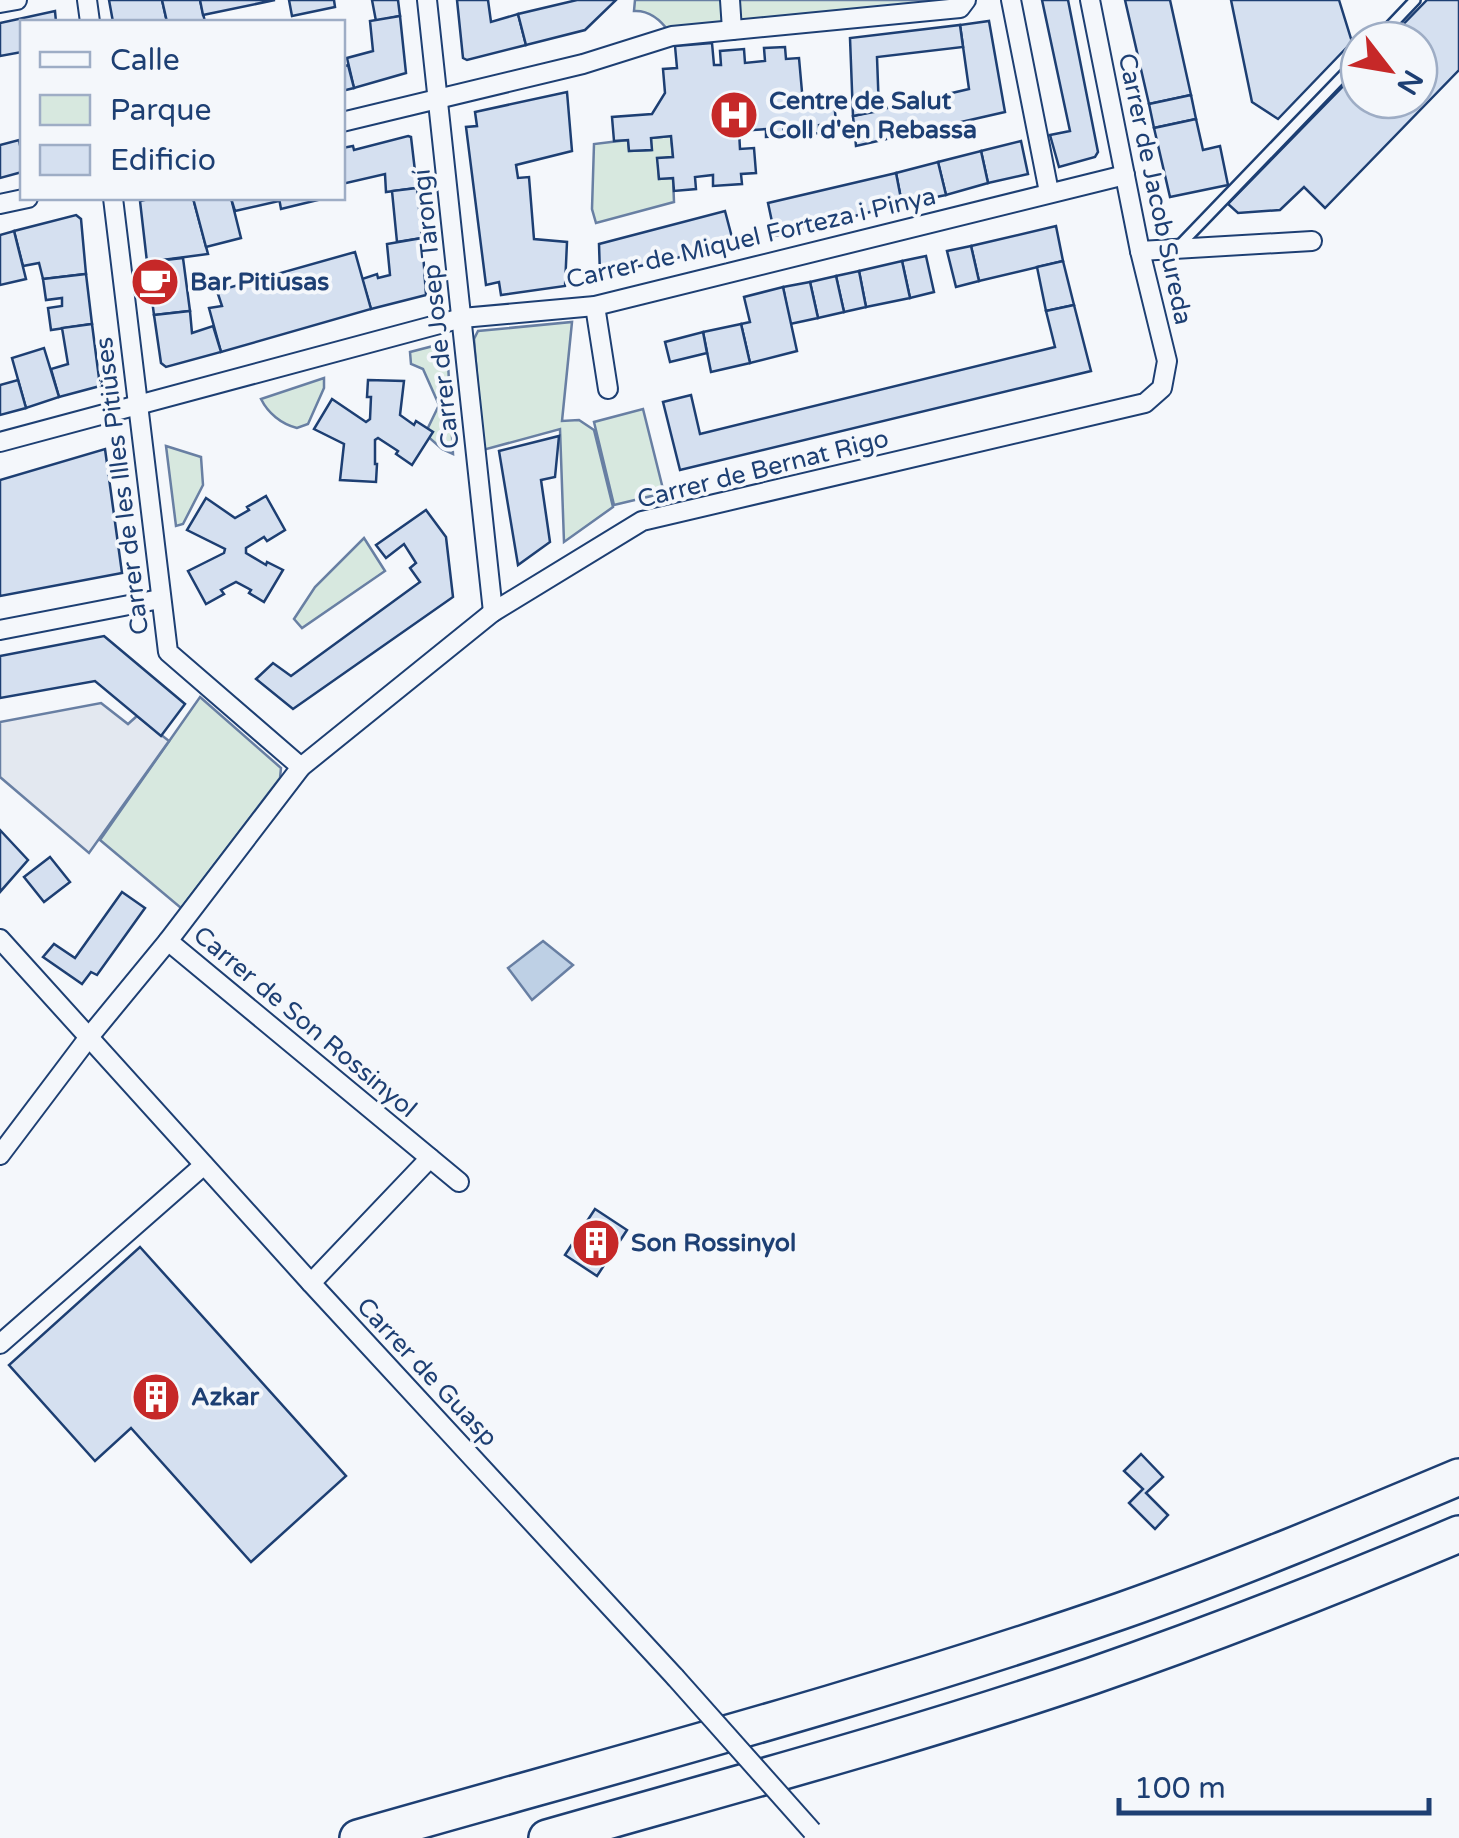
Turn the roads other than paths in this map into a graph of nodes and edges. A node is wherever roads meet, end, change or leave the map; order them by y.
1 (17, 0) edge
2 (427, 0) edge
3 (730, 0) edge
4 (966, 0) edge
5 (1011, 0) edge
6 (1090, 0) edge
7 (1415, 0) edge
8 (0, 4) edge
9 (1396, 20) edge
10 (732, 30) junction
11 (1339, 79) edge
12 (438, 99) junction
13 (345, 121) edge
14 (1125, 175) junction
15 (1050, 192) junction
16 (113, 200) edge
17 (1312, 241) dead end
18 (1176, 249) junction
19 (1140, 251) junction
20 (594, 306) junction
21 (462, 318) junction
22 (1162, 388) joint
23 (608, 389) dead end
24 (136, 404) junction
25 (0, 442) edge
26 (160, 598) junction
27 (494, 612) junction
28 (0, 630) edge
29 (301, 767) junction
30 (168, 941) junction
31 (4, 952) edge
32 (89, 1037) junction
33 (0, 1155) edge
34 (430, 1158) junction
35 (204, 1165) junction
36 (459, 1182) dead end
37 (312, 1283) junction
38 (0, 1344) edge
39 (1459, 1476) edge
40 (1459, 1534) edge
41 (815, 1834) edge
42 (358, 1838) edge
43 (548, 1838) edge

1 - 8 street
2 - 12 street, Carrer de Josep Tarongí
3 - 10 street
4 - 10 street
5 - 15 street
6 - 14 street, Carrer de Jacob Sureda
7 - 9 lane
10 - 12 street
11 - 18 lane
12 - 13 street
12 - 21 street, Carrer de Josep Tarongí
14 - 15 street, Carrer de Miquel Forteza i Pinya
14 - 19 street, Carrer de Jacob Sureda
15 - 20 street, Carrer de Miquel Forteza i Pinya
16 - 24 street, Carrer de les Illes Pitiüses
17 - 18 street
18 - 19 street
19 - 22 street, Carrer de Jacob Sureda
20 - 21 street, Carrer de Miquel Forteza i Pinya
20 - 23 street
21 - 24 street, Carrer de Miquel Forteza i Pinya
21 - 27 street, Carrer de Josep Tarongí
22 - 27 street, Carrer de Bernat Rigo
24 - 25 street, Carrer de Miquel Forteza i Pinya
24 - 26 street, Carrer de les Illes Pitiüses
26 - 28 street
26 - 29 street, Carrer de les Illes Pitiüses
27 - 29 street, Carrer de Bernat Rigo
29 - 30 street, Carrer de Bernat Rigo
30 - 32 street, Carrer de Son Rossinyol
30 - 34 street, Carrer de Son Rossinyol
31 - 32 street, Carrer de Guasp
32 - 33 street, Carrer de Son Rossinyol
32 - 35 street, Carrer de Guasp
34 - 36 street, Carrer de Son Rossinyol
34 - 37 street
35 - 37 street, Carrer de Guasp
35 - 38 street
37 - 41 street, Carrer de Guasp, bridge
39 - 42 highway
40 - 43 highway

